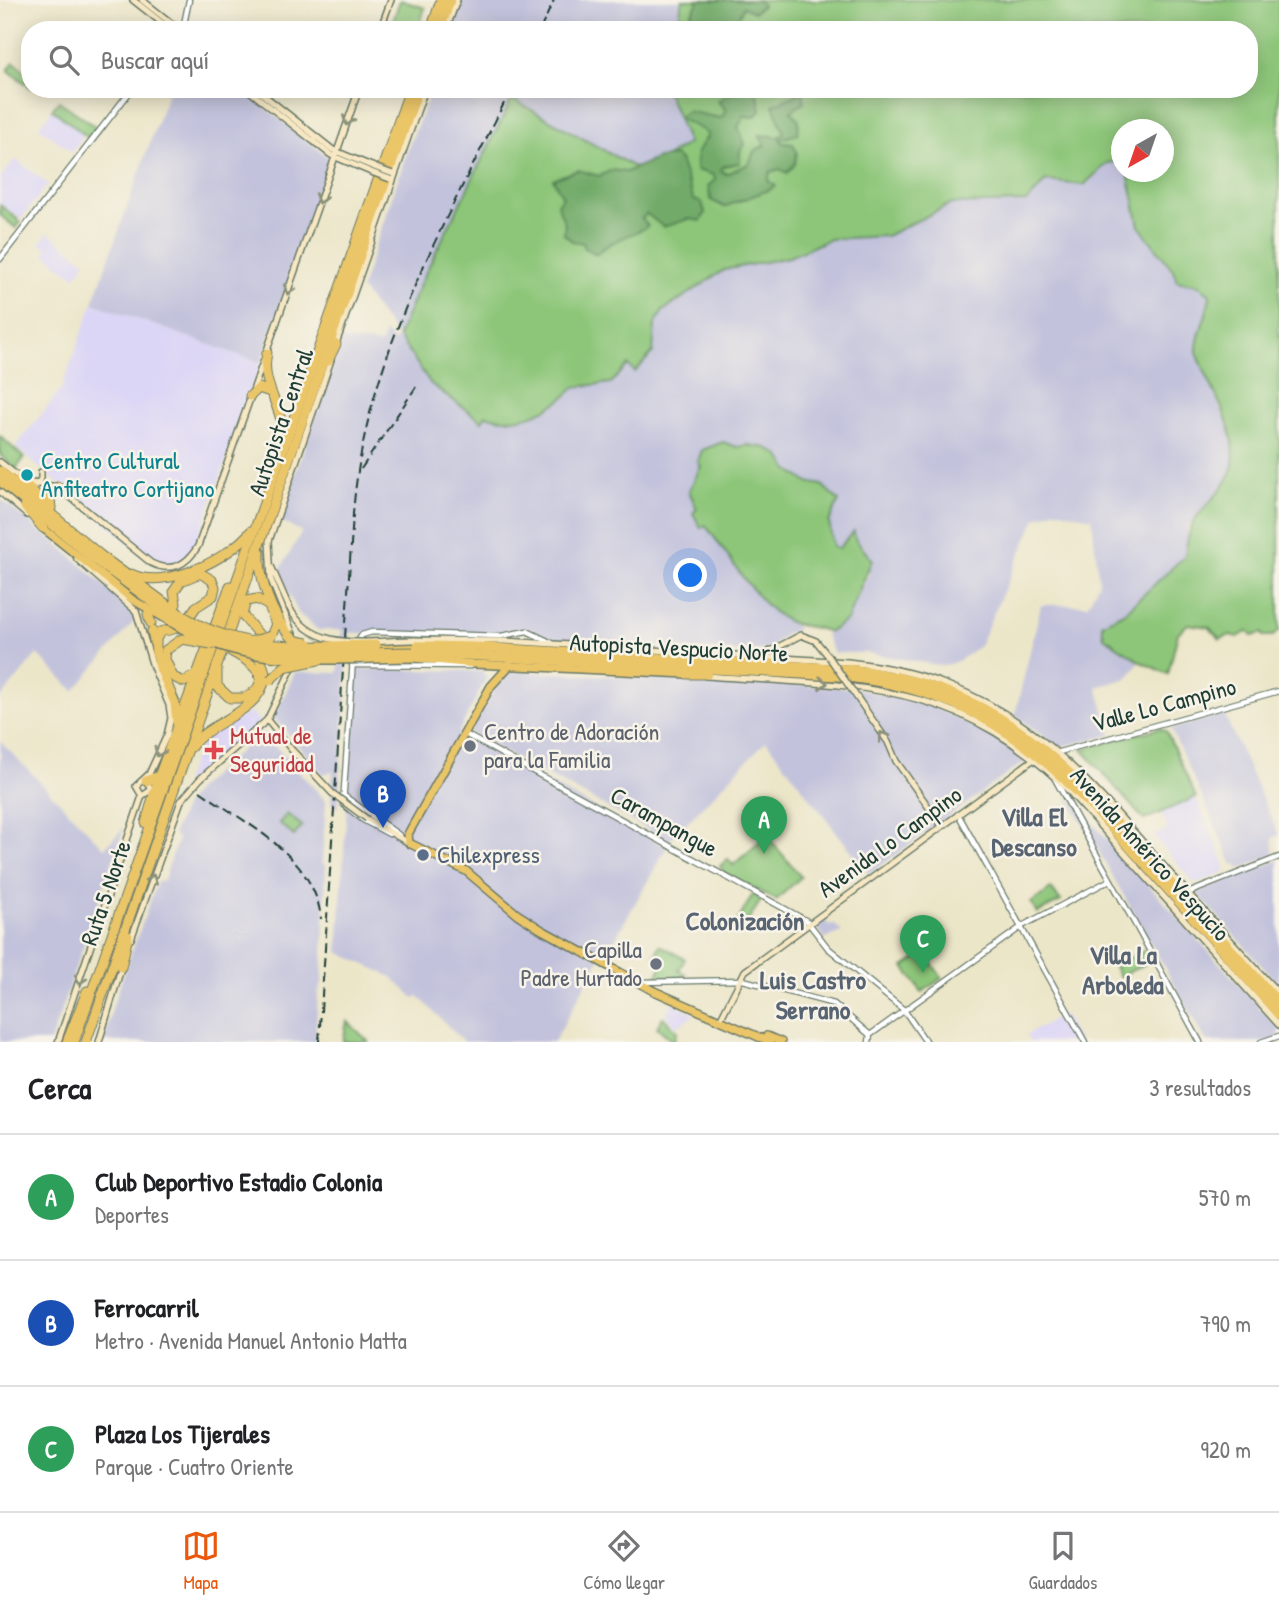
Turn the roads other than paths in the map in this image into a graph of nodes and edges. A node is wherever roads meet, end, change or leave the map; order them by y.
1 (133, 0) edge
2 (142, 0) edge
3 (189, 0) edge
4 (391, 0) edge
5 (436, 0) edge
6 (441, 0) edge
7 (450, 0) edge
8 (457, 0) edge
9 (160, 21) edge
10 (169, 21) edge
11 (185, 21) edge
12 (383, 21) edge
13 (432, 21) edge
14 (433, 21) edge
15 (442, 21) edge
16 (449, 21) edge
17 (125, 98) edge
18 (260, 98) edge
19 (265, 98) edge
20 (356, 98) edge
21 (407, 98) edge
22 (415, 98) edge
23 (422, 98) edge
24 (278, 110) junction
25 (336, 155) junction
26 (393, 177) junction
27 (0, 259) edge
28 (336, 344) junction
29 (267, 353) junction
30 (270, 392) junction
31 (250, 396) junction
32 (310, 397) junction
33 (281, 458) junction
34 (0, 462) edge
35 (0, 471) edge
36 (41, 472) dead end
37 (20, 479) junction
38 (0, 481) edge
39 (36, 485) junction
40 (58, 487) junction
41 (0, 492) edge
42 (13, 492) junction
43 (66, 494) junction
44 (51, 497) junction
45 (52, 510) junction
46 (258, 520) junction
47 (43, 528) junction
48 (264, 530) junction
49 (71, 531) junction
50 (68, 548) junction
51 (268, 549) junction
52 (248, 550) junction
53 (97, 557) junction
54 (138, 599) dead end
55 (173, 615) junction
56 (151, 623) dead end
57 (237, 640) junction
58 (211, 644) junction
59 (556, 644) junction
60 (334, 646) junction
61 (414, 649) junction
62 (604, 649) junction
63 (222, 651) junction
64 (542, 651) junction
65 (161, 652) junction
66 (754, 658) junction
67 (318, 660) junction
68 (484, 665) junction
69 (510, 665) junction
70 (352, 666) junction
71 (748, 670) junction
72 (197, 673) junction
73 (687, 674) junction
74 (892, 680) junction
75 (491, 686) junction
76 (959, 691) junction
77 (1279, 691) edge
78 (946, 708) junction
79 (171, 720) junction
80 (267, 720) junction
81 (215, 724) junction
82 (464, 733) junction
83 (173, 741) junction
84 (1059, 752) junction
85 (175, 756) joint
86 (1034, 759) junction
87 (180, 767) junction
88 (1052, 775) junction
89 (159, 776) junction
90 (145, 781) junction
91 (142, 796) junction
92 (958, 814) junction
93 (942, 826) junction
94 (403, 838) junction
95 (1279, 857) edge
96 (135, 867) junction
97 (1110, 880) junction
98 (138, 893) junction
99 (1188, 893) junction
100 (810, 923) junction
101 (1020, 928) junction
102 (108, 945) junction
103 (121, 967) junction
104 (738, 979) junction
105 (641, 982) junction
106 (1279, 994) edge
107 (1279, 1003) edge
108 (904, 1010) junction
109 (1279, 1014) edge
110 (722, 1018) junction
111 (1279, 1025) edge
112 (870, 1035) junction
113 (1279, 1035) edge
114 (58, 1042) edge
115 (67, 1042) edge
116 (74, 1042) edge
117 (86, 1042) edge
118 (99, 1042) edge
119 (770, 1042) edge
120 (781, 1042) edge
121 (869, 1042) edge
122 (926, 1042) edge
123 (1085, 1042) edge
124 (1200, 1042) edge
125 (1261, 1042) edge

1 - 9 main road
2 - 10 main road
3 - 11 street
4 - 12 main road
5 - 13 highway
6 - 14 highway
7 - 15 highway
8 - 16 main road
17 - 27 street
18 - 24 main road
19 - 24 main road
20 -> 25 main road
21 - 33 highway, Autopista Central
22 - 32 highway, Autopista Central
23 - 26 main road
24 - 25 main road
25 - 26 main road, bridge
25 -> 29 main road
26 - 28 main road
28 - 32 highway
28 - 51 main road
29 - 30 highway
29 - 31 main road
30 - 31 highway
30 - 33 highway
31 - 43 main road
32 - 48 highway, Autopista Central
33 - 46 highway, Autopista Central
34 - 37 main road
35 - 49 highway, Autopista Vespucio Norte
36 - 39 main road
37 - 39 main road
37 - 45 highway
38 - 42 highway, Autopista Vespucio Norte
39 - 40 main road
40 - 43 main road
40 - 44 highway
41 - 47 main road, Avenida Américo Vespucio
42 - 47 highway
42 - 53 highway, Autopista Vespucio Norte
43 - 44 highway
44 - 45 highway
45 - 49 highway
46 - 52 highway, Autopista Central
46 - 53 highway
47 - 50 main road, Avenida Américo Vespucio
48 - 60 highway, bridge
48 - 63 highway, Autopista Central
49 - 53 highway, Autopista Vespucio Norte
50 - 55 main road, Avenida Américo Vespucio
50 - 79 main road, Avenida Américo Vespucio
51 - 61 main road, Avenida Américo Vespucio, bridge
51 - 80 main road
52 - 72 highway
52 - 85 highway, Autopista Central
53 - 54 highway
53 - 55 highway, Autopista Vespucio Norte
55 - 57 highway, Autopista Vespucio Norte, bridge
55 - 58 main road, Avenida Américo Vespucio, bridge
55 - 61 highway, Autopista Vespucio Norte, bridge
55 - 65 highway
55 - 79 main road
56 - 65 highway
57 - 60 highway, Autopista Vespucio Norte, bridge
57 - 81 highway, bridge
58 - 63 main road, Avenida Américo Vespucio, bridge
58 - 65 highway, bridge
59 - 61 main road, Avenida Américo Vespucio
59 - 62 main road, Avenida Américo Vespucio
59 - 70 street, Avenida Américo Vespucio
60 - 61 highway, Autopista Vespucio Norte, bridge
61 - 64 highway, Autopista Vespucio Norte
61 - 67 main road, Avenida Américo Vespucio, bridge
61 - 68 main road, Avenida Américo Vespucio
61 - 71 highway, Autopista Vespucio Norte
62 - 64 highway
62 - 66 main road, Avenida Américo Vespucio
63 - 63 highway
63 - 67 main road, Avenida Américo Vespucio, bridge
63 - 87 highway, Autopista Central
64 - 74 highway, Autopista Vespucio Norte
65 - 72 highway
65 - 83 highway
66 - 76 main road, Avenida Américo Vespucio
93 -> 66 main road, bridge
67 - 81 highway, bridge
68 - 69 main road, Avenida Américo Vespucio
68 - 70 street, Avenida Américo Vespucio
68 - 75 main road
69 - 73 main road, Avenida Américo Vespucio
69 - 75 main road
70 - 94 street
71 - 73 highway
71 - 74 highway, Autopista Vespucio Norte
72 - 83 highway
73 -> 78 main road, Avenida Américo Vespucio
74 - 76 highway
74 - 78 highway
74 - 107 highway, Autopista Vespucio Norte
74 - 109 highway, Autopista Vespucio Norte
75 - 82 main road
76 - 84 main road, Avenida Américo Vespucio
77 - 84 street, Valle Lo Campino
78 - 86 main road, Avenida Américo Vespucio
79 -> 90 main road
80 - 94 main road, bridge
103 -> 80 main road
81 - 87 highway
82 - 94 main road
82 - 100 street, Carampangue
83 - 89 highway
84 - 99 main road, Avenida Américo Vespucio
85 - 96 highway, Ruta 5 Norte
86 - 88 main road, Avenida Américo Vespucio
86 - 92 main road, Avenida Lo Campino
87 - 98 highway, Ruta 5 Norte
88 - 97 street
88 - 111 main road, Avenida Américo Vespucio
89 - 90 highway
89 - 96 highway
90 - 91 main road
90 - 91 main road
91 -> 114 main road
92 - 93 main road, Avenida Lo Campino
92 - 101 street
93 - 100 main road, Avenida Lo Campino
94 - 105 main road
95 - 99 street
96 - 102 highway, Ruta 5 Norte
97 - 101 street
97 - 124 street
98 - 103 highway
98 - 117 highway, Ruta 5 Norte
99 - 106 main road, Avenida Américo Vespucio
100 - 104 main road, Avenida Lo Campino
100 - 108 street, Carampangue
101 - 108 street
101 - 123 street
102 - 115 highway
102 - 116 highway, Ruta 5 Norte
103 - 118 main road
104 - 105 street
104 - 110 main road, Avenida Lo Campino
104 - 112 street
105 - 110 main road
108 - 112 street
108 - 122 street, Carampangue
110 - 119 main road
110 - 120 main road
112 - 121 street
113 - 125 street

